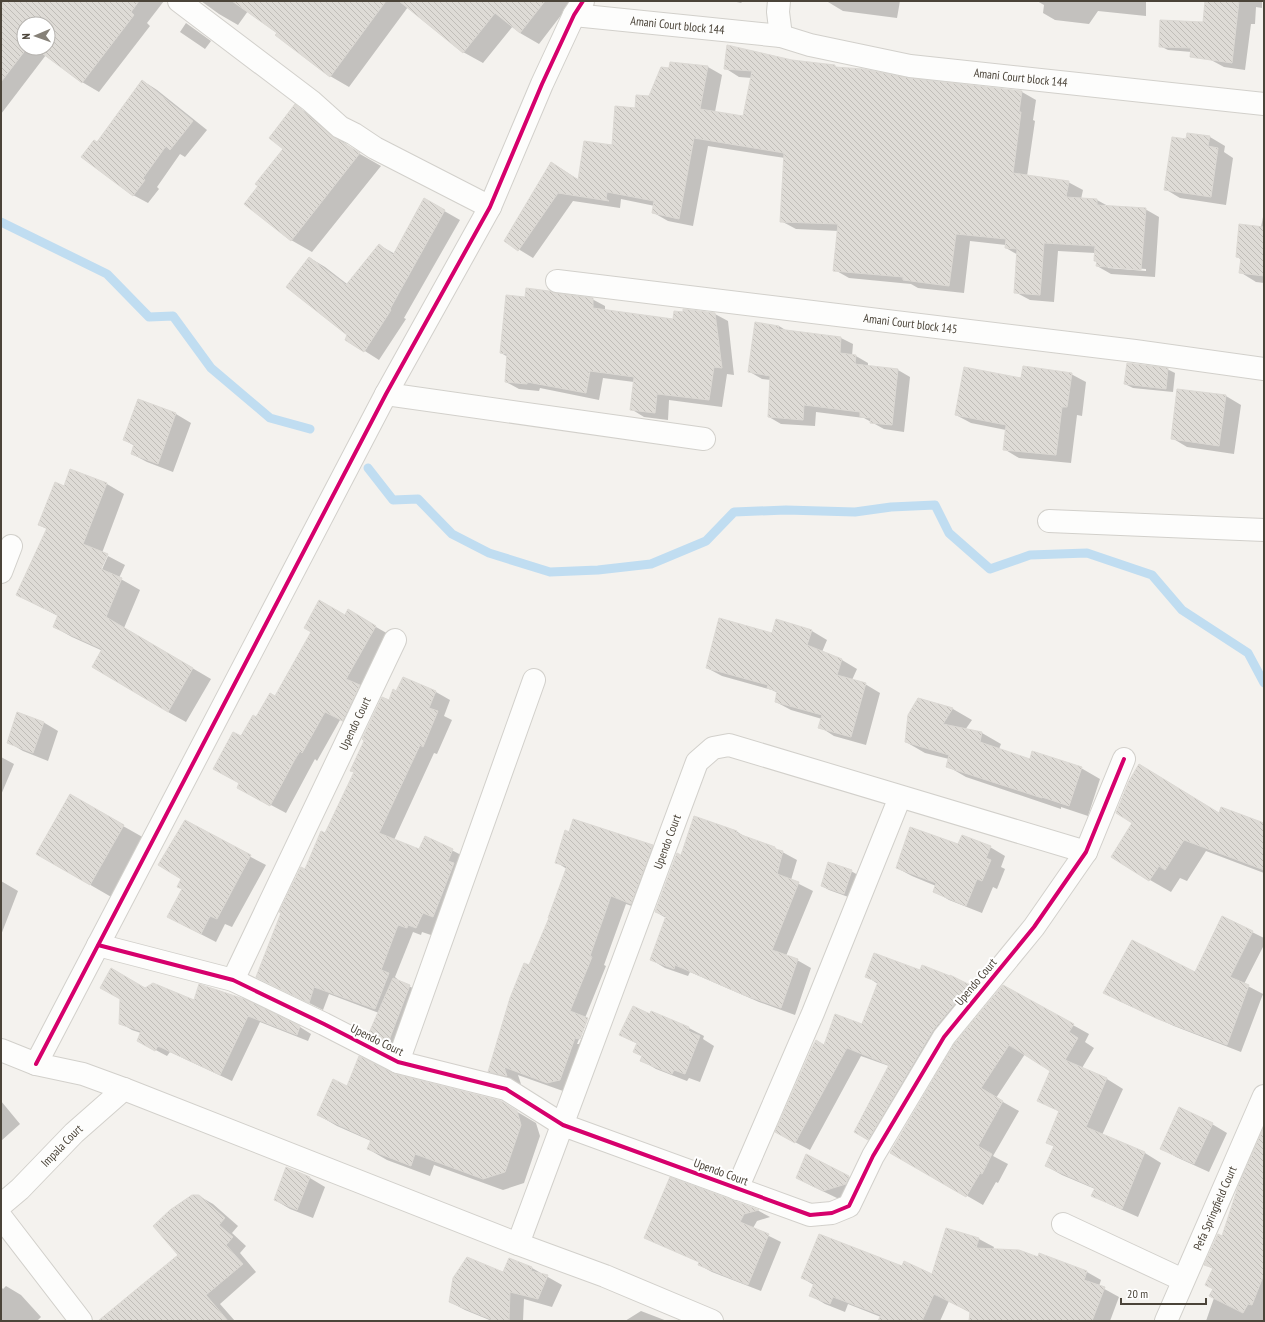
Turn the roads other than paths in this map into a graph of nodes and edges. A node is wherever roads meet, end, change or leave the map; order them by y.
1 (179, 1) edge
2 (779, 1) edge
3 (578, 8) edge
4 (781, 36) junction
5 (1264, 104) edge
6 (490, 207) junction
7 (557, 281) dead end
8 (1264, 369) edge
9 (386, 394) junction
10 (704, 439) dead end
11 (1049, 521) dead end
12 (1264, 530) edge
13 (11, 546) dead end
14 (1, 572) edge
15 (395, 640) dead end
16 (534, 680) dead end
17 (1124, 759) dead end
18 (900, 797) junction
19 (1086, 852) junction
20 (98, 945) junction
21 (233, 980) junction
22 (1, 1050) edge
23 (398, 1062) junction
24 (36, 1064) junction
25 (124, 1089) junction
26 (1264, 1096) edge
27 (563, 1125) junction
28 (737, 1189) junction
29 (1, 1205) edge
30 (1, 1217) edge
31 (1063, 1224) dead end
32 (518, 1244) junction
33 (1184, 1280) junction
34 (81, 1321) edge
35 (712, 1321) edge
36 (1166, 1321) edge

1 - 6 street
2 - 4 street
3 - 4 street, Amani Court block 144
3 - 6 street
4 - 5 street, Amani Court block 144
6 - 9 street
7 - 8 street, Amani Court block 145
9 - 10 street
9 - 20 street
11 - 12 street
13 - 14 street
15 - 21 street, Upendo Court
16 - 23 street, Upendo Court
17 - 19 street, Upendo Court
18 - 19 street, Upendo Court
18 - 27 street, Upendo Court
18 - 28 street, Upendo Court
19 - 28 street, Upendo Court
20 - 21 street, Upendo Court
20 - 24 street
21 - 23 street, Upendo Court
22 - 24 street
23 - 27 street, Upendo Court
24 - 25 street
25 - 29 street, Impala Court
25 - 32 street
26 - 33 street, Pefa Springfield Court
27 - 28 street, Upendo Court
27 - 32 street, Upendo Court
30 - 34 street
31 - 33 street
32 - 35 street
33 - 36 street, Pefa Springfield Court

